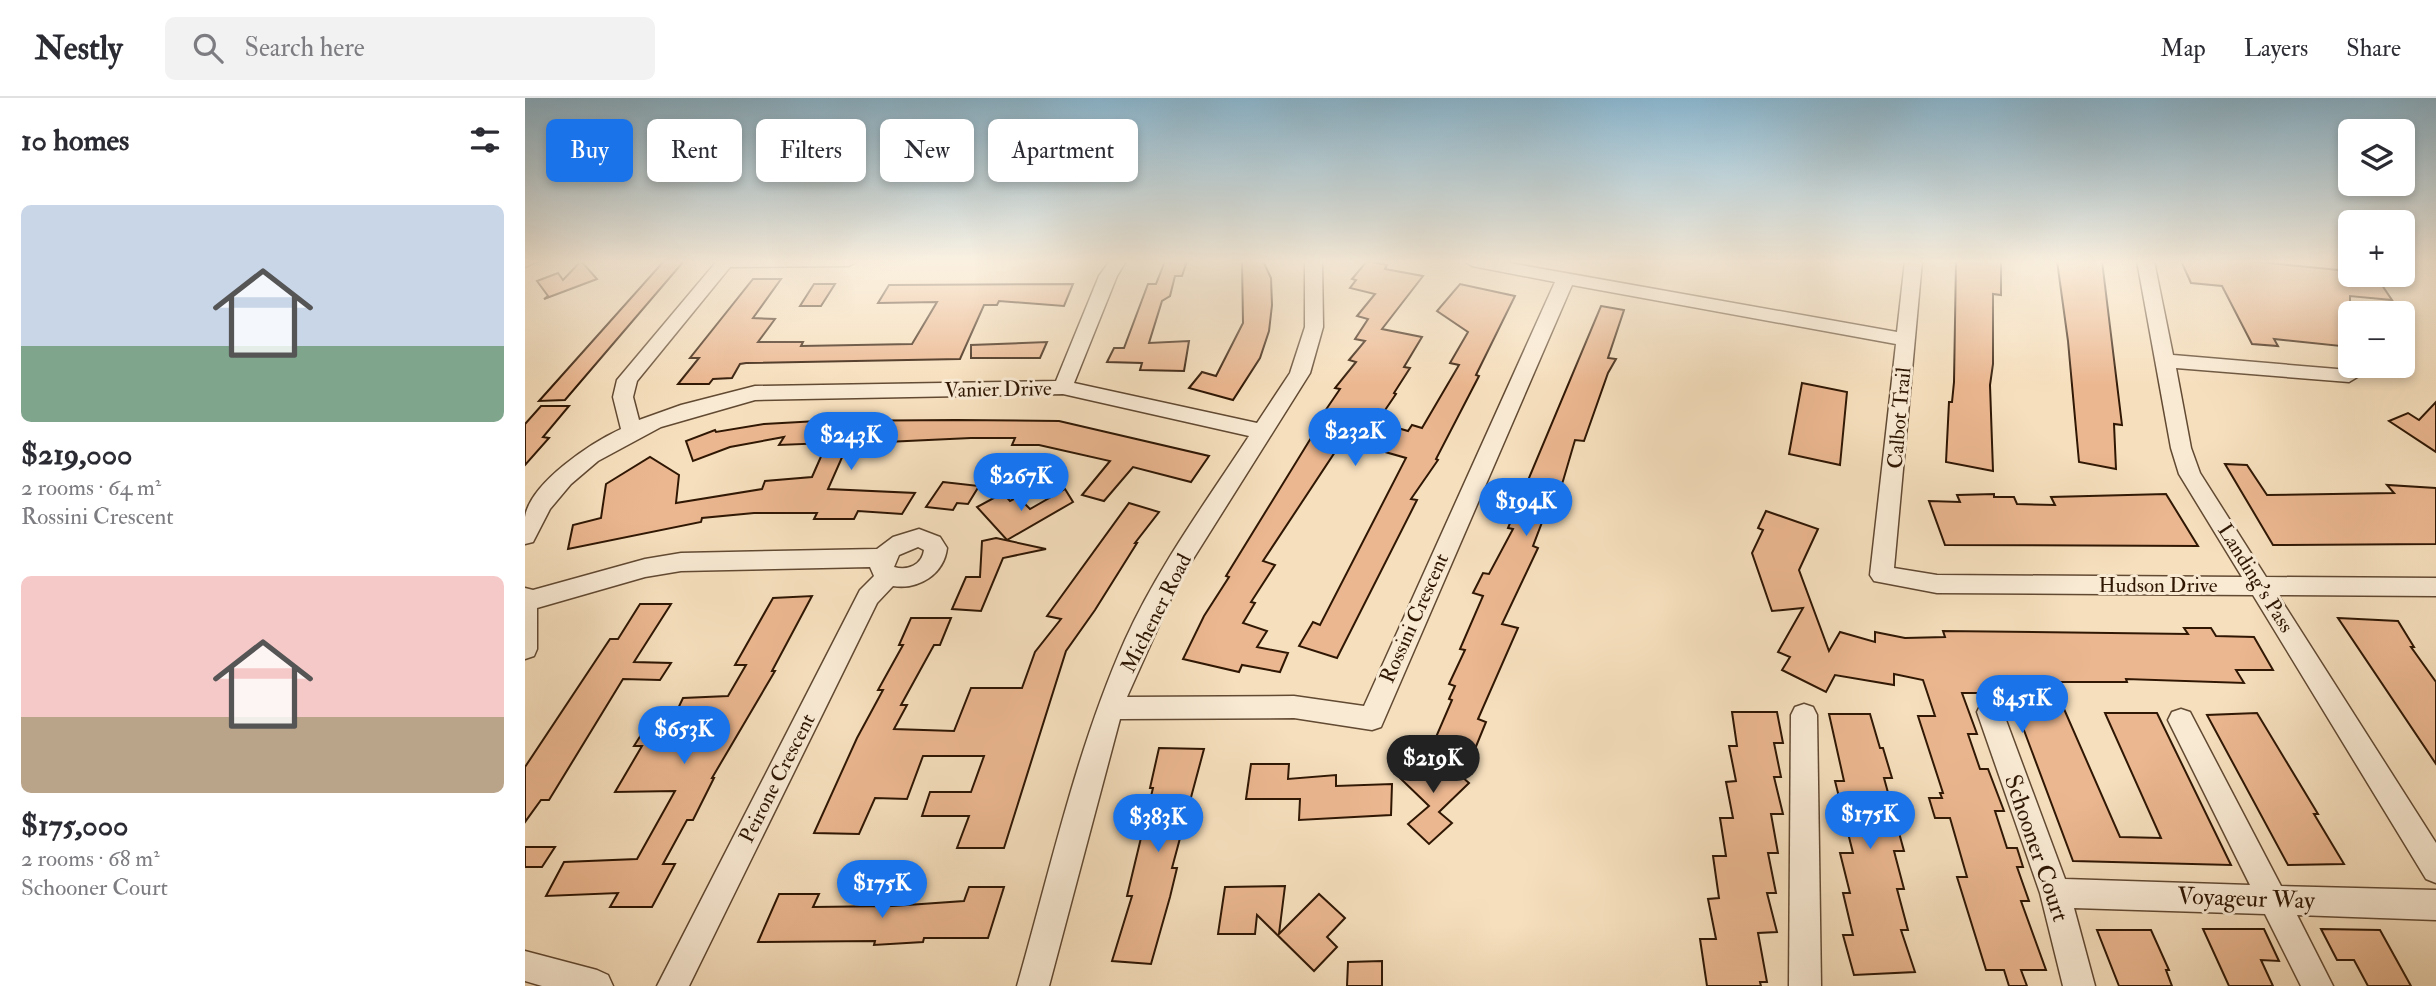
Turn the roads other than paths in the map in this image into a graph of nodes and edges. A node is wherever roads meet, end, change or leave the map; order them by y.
1 (691, 302) edge
2 (1097, 302) edge
3 (1316, 302) edge
4 (1555, 302) edge
5 (1698, 302) edge
6 (1910, 302) edge
7 (2154, 302) edge
8 (1906, 341) junction
9 (2166, 361) junction
10 (2338, 375) edge
11 (1063, 387) junction
12 (632, 431) junction
13 (1265, 432) junction
14 (525, 536) edge
15 (1882, 575) joint
16 (2262, 587) junction
17 (2436, 587) edge
18 (526, 599) edge
19 (525, 649) edge
20 (1110, 708) junction
21 (1990, 712) dead end
22 (1804, 715) dead end
23 (2181, 720) dead end
24 (2436, 869) edge
25 (2055, 893) junction
26 (2273, 898) junction
27 (2436, 905) edge
28 (525, 966) edge
29 (597, 986) edge
30 (673, 986) edge
31 (1033, 986) edge
32 (1804, 986) edge
33 (2079, 986) edge
34 (2317, 986) edge

1 - 12 street
2 - 11 street
3 - 13 street, Michener Road
4 - 20 street, Rossini Crescent
5 - 8 street
6 - 8 street, Calbot Trail
7 - 9 street, Landing's Pass
8 - 15 street, Calbot Trail
9 - 10 street
9 - 16 street, Landing's Pass
11 - 12 street, Vanier Drive
11 - 13 street, Vanier Drive
12 - 14 street, Vanier Drive
13 - 20 street, Michener Road
15 - 16 street, Hudson Drive
16 - 17 street, Hudson Drive
16 - 24 street, Landing's Pass
18 - 19 street
18 - 30 street, Peirone Crescent
20 - 31 street, Michener Road
21 - 25 street, Schooner Court
22 - 32 street
23 - 26 street
25 - 26 street, Voyageur Way
25 - 33 street, Schooner Court
26 - 27 street, Voyageur Way
26 - 34 street
28 - 29 street

